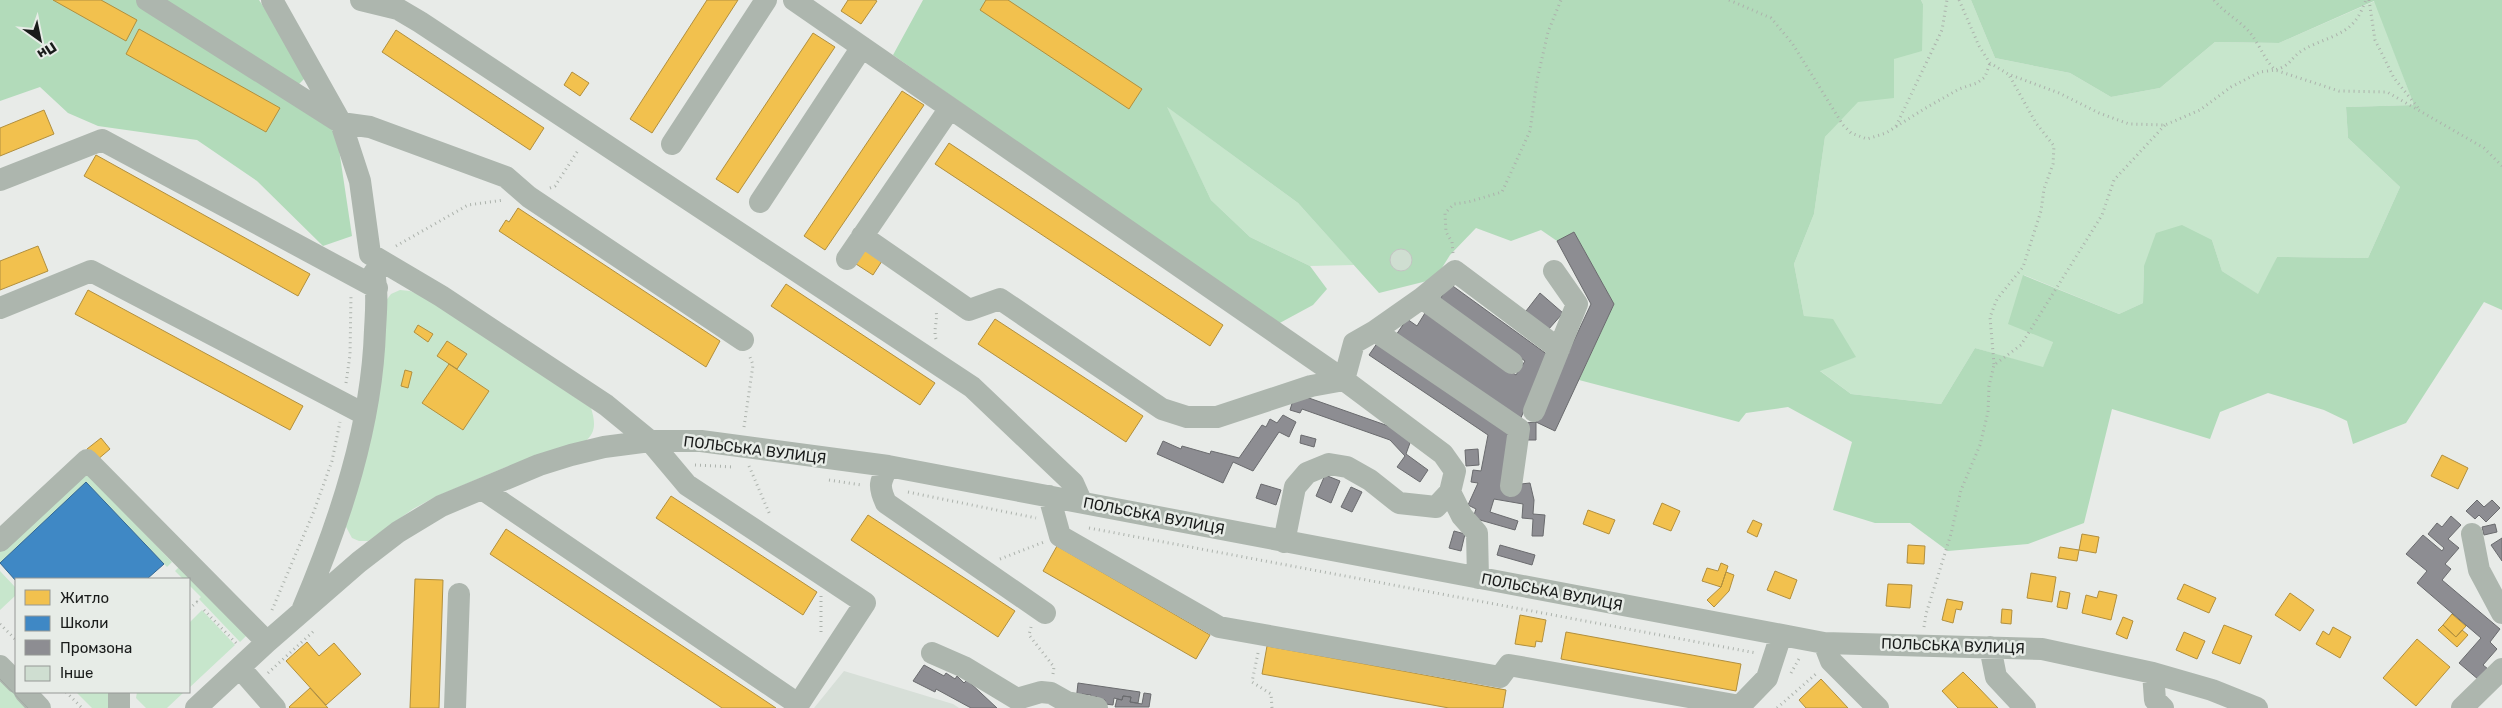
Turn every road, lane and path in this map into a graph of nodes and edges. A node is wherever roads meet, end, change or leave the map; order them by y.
1 (147, 0) edge
2 (272, 0) edge
3 (361, 0) edge
4 (766, 0) edge
5 (794, 0) edge
6 (1561, 0) edge
7 (1729, 0) edge
8 (1947, 0) edge
9 (1959, 0) edge
10 (2214, 0) edge
11 (2368, 0) edge
12 (862, 47) junction
13 (1990, 63) junction
14 (2275, 70) junction
15 (2008, 74) junction
16 (950, 108) junction
17 (2421, 111) junction
18 (341, 122) junction
19 (2165, 125) junction
20 (1895, 128) junction
21 (589, 134) junction
22 (672, 144) dead end
23 (2502, 166) edge
24 (0, 180) edge
25 (529, 197) junction
26 (760, 202) dead end
27 (862, 236) junction
28 (370, 254) junction
29 (847, 259) dead end
30 (1455, 271) junction
31 (1554, 271) dead end
32 (352, 274) junction
33 (377, 288) junction
34 (1422, 298) junction
35 (0, 308) edge
36 (936, 309) dead end
37 (1375, 331) junction
38 (743, 340) dead end
39 (1559, 349) junction
40 (1512, 363) dead end
41 (753, 365) dead end
42 (1994, 365) junction
43 (944, 369) junction
44 (1344, 380) junction
45 (344, 403) junction
46 (1534, 411) dead end
47 (364, 414) junction
48 (650, 441) junction
49 (740, 447) junction
50 (888, 466) junction
51 (1511, 486) dead end
52 (482, 489) junction
53 (1450, 492) junction
54 (1049, 496) junction
55 (1081, 501) junction
56 (2472, 534) dead end
57 (1060, 536) junction
58 (0, 541) edge
59 (1284, 542) junction
60 (784, 549) junction
61 (980, 568) junction
62 (820, 573) junction
63 (1478, 578) junction
64 (459, 594) dead end
65 (190, 608) edge
66 (1041, 610) joint
67 (300, 613) junction
68 (2502, 613) edge
69 (0, 624) edge
70 (1261, 634) junction
71 (1781, 635) junction
72 (262, 638) junction
73 (15, 639) edge
74 (1923, 645) junction
75 (1990, 647) junction
76 (1827, 652) junction
77 (932, 653) dead end
78 (0, 666) edge
79 (240, 668) junction
80 (822, 668) junction
81 (2502, 669) edge
82 (2153, 673) junction
83 (15, 681) edge
84 (1041, 692) junction
85 (26, 693) edge
86 (67, 693) edge
87 (119, 693) edge
88 (797, 706) edge
89 (40, 708) edge
90 (82, 708) edge
91 (119, 708) edge
92 (196, 708) edge
93 (275, 708) edge
94 (455, 708) edge
95 (1097, 708) edge
96 (1272, 708) edge
97 (1777, 708) edge
98 (1878, 708) edge
99 (2025, 708) edge
100 (2162, 708) edge
101 (2257, 708) edge
102 (2462, 708) edge

1 - 18 street
2 - 18 street
3 - 21 street
4 - 22 street
5 - 12 street
6 - 30 path
7 - 20 path
8 - 20 path
9 - 13 path
10 - 14 path
11 - 14 path
11 - 17 path
12 - 16 street
12 - 26 street
13 - 15 path
13 - 20 path
14 - 17 path
14 - 19 path
15 - 19 path
15 - 42 path
16 - 27 street
16 - 44 street
17 - 23 path
18 - 25 street
18 - 28 street
19 - 42 path
21 - 25 path
21 - 43 street
24 - 32 street
25 - 28 path
25 - 38 street
27 - 29 street
27 - 44 street
28 - 33 street
28 - 48 street
30 - 34 street
30 - 39 street
31 - 39 street
32 - 33 street
32 - 45 path
33 - 47 street
34 - 37 street
34 - 40 street
35 - 45 street
36 - 43 path
37 - 44 street
37 - 51 street
39 - 46 street
41 - 49 path
42 - 74 path
43 - 55 street
44 - 53 street
45 - 47 street
45 - 72 path
47 - 67 street
48 - 49 street, ПОЛЬСЬКА ВУЛИЦЯ
48 - 52 street, ПОЛЬСЬКА ВУЛИЦЯ
48 - 60 street
49 - 50 street, ПОЛЬСЬКА ВУЛИЦЯ
49 - 60 path
50 - 54 street, ПОЛЬСЬКА ВУЛИЦЯ
50 - 61 street
52 - 67 street, ПОЛЬСЬКА ВУЛИЦЯ
52 - 88 street
53 - 59 street
53 - 63 street
54 - 55 street, ПОЛЬСЬКА ВУЛИЦЯ
54 - 57 street
55 - 59 street, ПОЛЬСЬКА ВУЛИЦЯ
56 - 68 street
57 - 61 path
57 - 70 street
58 - 72 street
59 - 63 street, ПОЛЬСЬКА ВУЛИЦЯ
60 - 62 street
61 - 66 street
62 - 80 path
62 - 80 street
63 - 71 street, ПОЛЬСЬКА ВУЛИЦЯ
64 - 94 street
65 - 72 path
66 - 84 path
67 - 72 street, ПОЛЬСЬКА ВУЛИЦЯ
69 - 73 path
70 - 71 street
70 - 96 path
71 - 76 street, ПОЛЬСЬКА ВУЛИЦЯ
72 - 79 street, ПОЛЬСЬКА ВУЛИЦЯ
74 - 75 street, ПОЛЬСЬКА ВУЛИЦЯ
74 - 76 street, ПОЛЬСЬКА ВУЛИЦЯ
75 - 82 street, ПОЛЬСЬКА ВУЛИЦЯ
75 - 99 street
76 - 97 path
76 - 98 street
77 - 84 street
78 - 83 street
79 - 92 street, ПОЛЬСЬКА ВУЛИЦЯ
79 - 93 street
80 - 88 street
81 - 102 street
82 - 100 street
82 - 101 street, ПОЛЬСЬКА ВУЛИЦЯ
84 - 95 street
85 - 89 street
86 - 90 path
87 - 91 street

